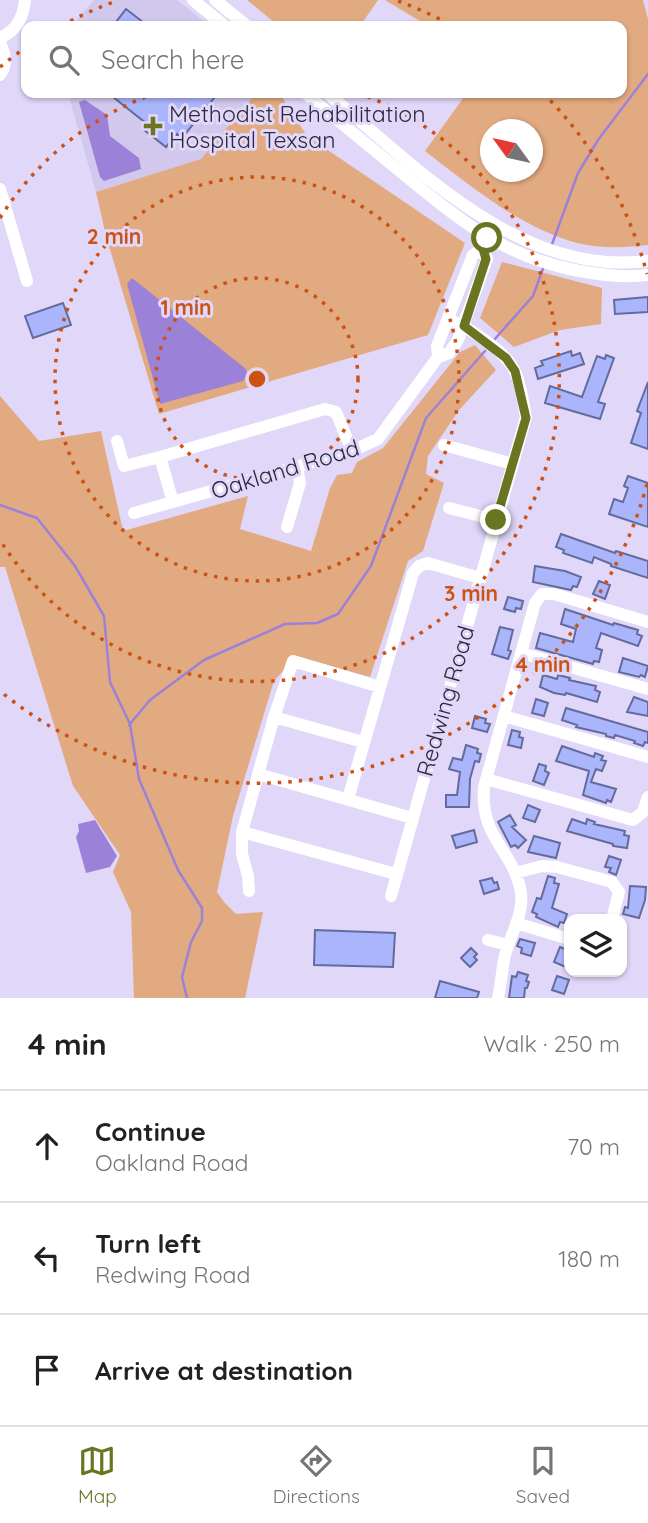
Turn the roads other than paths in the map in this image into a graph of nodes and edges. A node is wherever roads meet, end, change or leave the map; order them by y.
1 (24, 0) edge
2 (193, 0) edge
3 (215, 0) edge
4 (219, 21) edge
5 (241, 21) edge
6 (0, 40) edge
7 (0, 75) edge
8 (311, 98) edge
9 (333, 98) edge
10 (0, 189) edge
11 (493, 225) junction
12 (485, 243) junction
13 (648, 261) edge
14 (648, 275) edge
15 (27, 281) dead end
16 (448, 319) junction
17 (464, 326) junction
18 (438, 357) junction
19 (117, 441) dead end
20 (444, 445) dead end
21 (352, 451) junction
22 (160, 457) junction
23 (513, 464) junction
24 (297, 467) junction
25 (173, 502) junction
26 (449, 508) dead end
27 (134, 513) dead end
28 (496, 520) junction
29 (287, 527) dead end
30 (480, 578) junction
31 (648, 622) edge
32 (521, 653) junction
33 (380, 687) junction
34 (648, 689) edge
35 (504, 716) junction
36 (274, 717) junction
37 (363, 742) junction
38 (648, 757) edge
39 (258, 774) junction
40 (486, 779) junction
41 (648, 797) edge
42 (348, 799) junction
43 (412, 818) junction
44 (243, 832) junction
45 (516, 873) junction
46 (396, 874) junction
47 (249, 891) dead end
48 (391, 895) dead end
49 (613, 914) edge
50 (516, 923) junction
51 (564, 937) edge
52 (488, 940) dead end
53 (508, 945) junction
54 (498, 998) edge

1 - 6 street
2 - 4 street
3 - 5 street
6 - 7 street
8 - 12 street
9 - 11 street
10 - 15 street
11 - 12 street
11 - 13 street
12 - 14 street
12 - 16 street, Oakland Road
12 - 17 street, Oakland Road
16 - 17 street, Redwing Road
16 - 18 street, Oakland Road
17 - 18 street, Oakland Road
17 - 23 street, Redwing Road
18 - 21 street, Oakland Road
19 - 22 street
20 - 23 street
21 - 22 street
21 - 24 street, Oakland Road
22 - 25 street
23 - 28 street, Redwing Road
24 - 25 street, Oakland Road
24 - 29 street
25 - 27 street, Oakland Road
26 - 28 street
28 - 30 street, Redwing Road
30 - 33 street
30 - 43 street, Redwing Road
31 - 32 street
32 - 34 street
32 - 35 street
33 - 36 street
33 - 37 street
35 - 38 street
35 - 40 street
36 - 37 street
36 - 39 street
37 - 42 street
39 - 42 street
39 - 44 street
40 - 41 street
40 - 45 street
42 - 43 street
43 - 46 street, Redwing Road
44 - 46 street
44 - 47 street
45 - 49 street
45 - 50 street
46 - 48 street, Redwing Road
50 - 51 street
50 - 53 street
52 - 53 street
53 - 54 street

